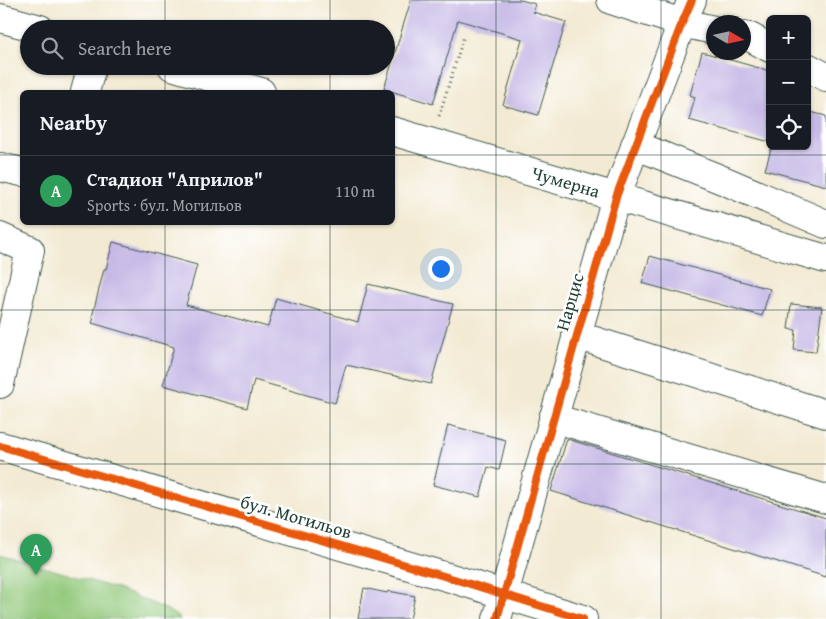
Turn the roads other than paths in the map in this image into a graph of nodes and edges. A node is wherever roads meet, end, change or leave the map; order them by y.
1 (611, 0) edge
2 (6, 12) edge
3 (687, 12) edge
4 (22, 20) edge
5 (706, 25) edge
6 (751, 38) edge
7 (766, 46) edge
8 (811, 69) edge
9 (90, 75) edge
10 (203, 75) edge
11 (826, 77) edge
12 (86, 90) edge
13 (254, 90) edge
14 (395, 132) edge
15 (635, 146) junction
16 (0, 167) edge
17 (20, 172) edge
18 (616, 197) junction
19 (826, 224) edge
20 (0, 237) edge
21 (826, 259) edge
22 (576, 335) junction
23 (0, 384) edge
24 (826, 414) edge
25 (553, 418) junction
26 (0, 446) edge
27 (826, 499) edge
28 (500, 606) edge
29 (583, 619) edge

1 - 3 street
2 - 4 street
3 - 5 street
3 - 15 street, Нарцис
6 - 7 street
8 - 11 street
9 - 12 street
10 - 13 street
14 - 18 street, Чумерна
15 - 18 street, Нарцис
15 - 19 street
16 - 17 street
18 - 21 street, Чумерна
18 - 22 street, Нарцис
20 - 23 street
22 - 24 street
22 - 25 street, Нарцис
25 - 27 street
25 - 28 street, Нарцис
26 - 28 street, бул. Могильов
28 - 29 street, бул. Могильов

